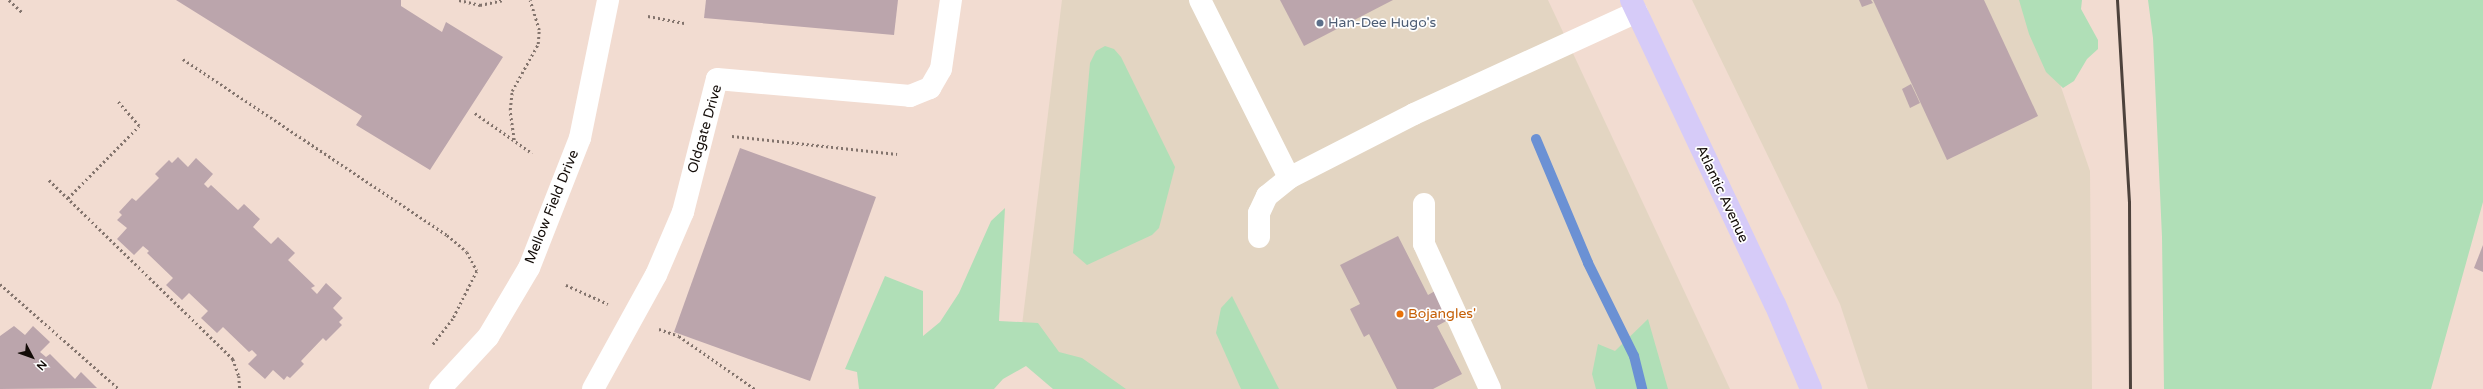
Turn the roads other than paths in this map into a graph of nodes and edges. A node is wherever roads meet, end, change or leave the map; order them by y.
1 (608, 0) edge
2 (951, 0) edge
3 (1200, 0) edge
4 (1634, 6) edge
5 (1289, 178) junction
6 (1424, 204) dead end
7 (1259, 238) dead end
8 (440, 389) edge
9 (594, 389) edge
10 (1490, 389) edge
11 (1811, 389) edge

1 - 8 street, Mellow Field Drive
2 - 9 street, Oldgate Drive
3 - 5 street
4 - 5 street
4 - 11 main road, Atlantic Avenue
5 - 7 street
6 - 10 street

